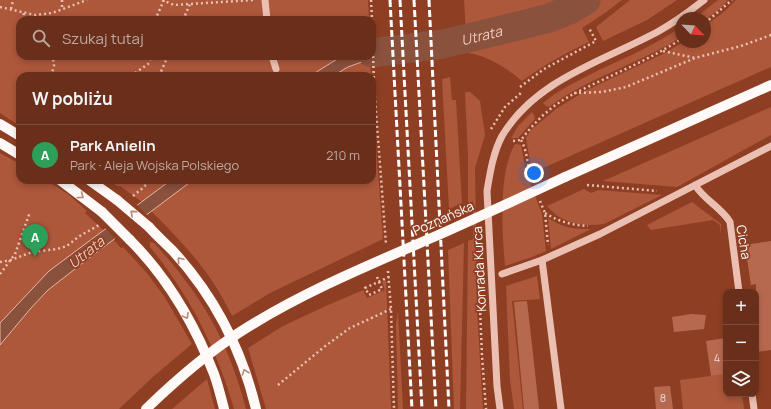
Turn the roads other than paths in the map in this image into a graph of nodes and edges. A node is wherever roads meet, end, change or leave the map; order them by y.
1 (265, 0) edge
2 (704, 0) edge
3 (267, 16) edge
4 (273, 60) edge
5 (276, 69) dead end
6 (771, 85) edge
7 (0, 124) edge
8 (16, 134) edge
9 (0, 143) edge
10 (771, 146) edge
11 (16, 153) edge
12 (65, 184) edge
13 (95, 184) edge
14 (695, 185) junction
15 (542, 260) junction
16 (502, 274) dead end
17 (739, 289) edge
18 (752, 397) edge
19 (146, 409) edge
20 (224, 409) edge
21 (256, 409) edge
22 (500, 409) edge
23 (561, 409) edge
24 (754, 409) edge

1 - 3 street
2 - 22 street, Konrada Kurca
4 - 5 street
6 - 19 main road, Poznańska, bridge
7 - 8 main road
9 - 11 main road
10 - 14 street
12 -> 20 main road, bridge
21 -> 13 main road, bridge
14 - 15 street
14 - 17 street, Cicha
15 - 16 street
15 - 23 street
18 - 24 street

